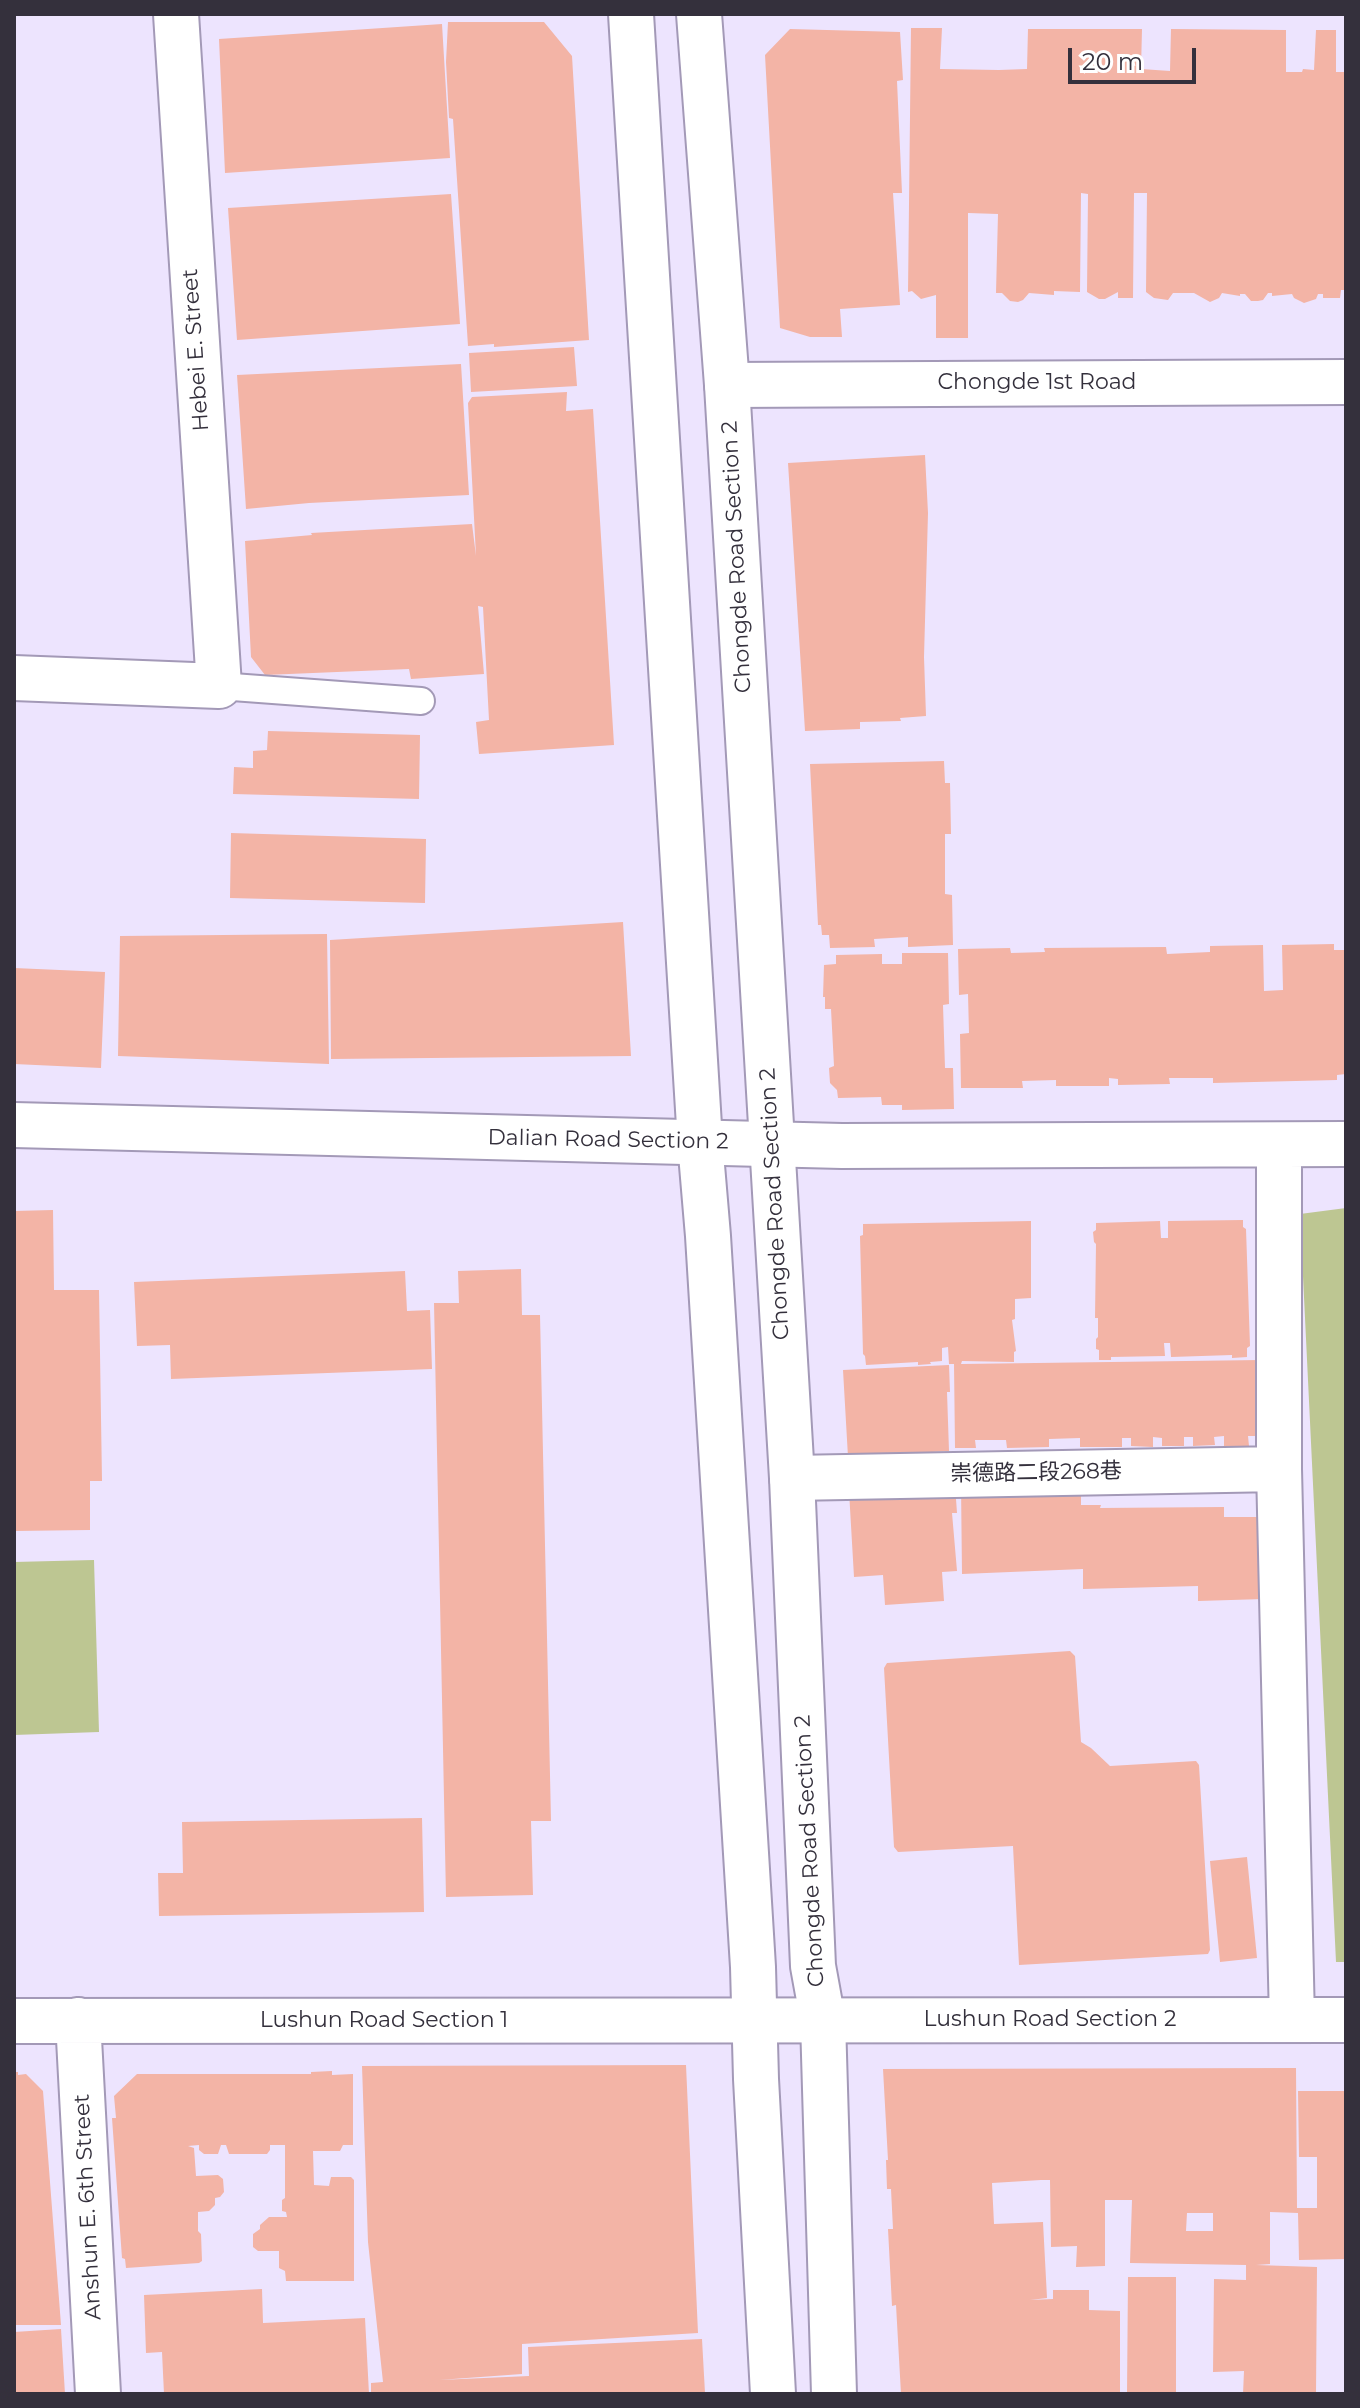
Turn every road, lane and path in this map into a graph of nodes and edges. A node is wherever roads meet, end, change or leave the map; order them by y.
1 (176, 14) edge
2 (631, 14) edge
3 (699, 14) edge
4 (1346, 382) edge
5 (727, 385) junction
6 (14, 678) edge
7 (219, 686) junction
8 (421, 701) dead end
9 (14, 1125) edge
10 (700, 1142) junction
11 (772, 1144) junction
12 (1346, 1144) edge
13 (1279, 1145) junction
14 (1279, 1469) junction
15 (792, 1478) junction
16 (78, 2020) junction
17 (1292, 2020) junction
18 (1346, 2020) edge
19 (14, 2021) edge
20 (755, 2021) junction
21 (823, 2021) junction
22 (98, 2394) edge
23 (773, 2394) edge
24 (834, 2394) edge

1 - 7 street, Hebei E. Street
2 - 10 street
3 - 5 street, Chongde Road Section 2
4 - 5 street, Chongde 1st Road
5 - 11 street, Chongde Road Section 2
6 - 7 street
7 - 8 lane
9 - 10 street, Dalian Road Section 2
10 - 11 street, Dalian Road Section 2
10 - 20 street
11 - 13 street, Dalian Road Section 2
11 - 15 street, Chongde Road Section 2
12 - 13 street, Dalian Road Section 2
13 - 14 street
14 - 15 street, 崇德路二段268巷
14 - 17 street
15 - 21 street, Chongde Road Section 2
16 - 19 street, Lushun Road Section 1
16 - 20 street, Lushun Road Section 1
16 - 22 street, Anshun E. 6th Street
17 - 18 street, Lushun Road Section 2
17 - 21 street, Lushun Road Section 2
20 - 21 street, Lushun Road Section 2
20 - 23 street
21 - 24 street, Chongde Road Section 2

